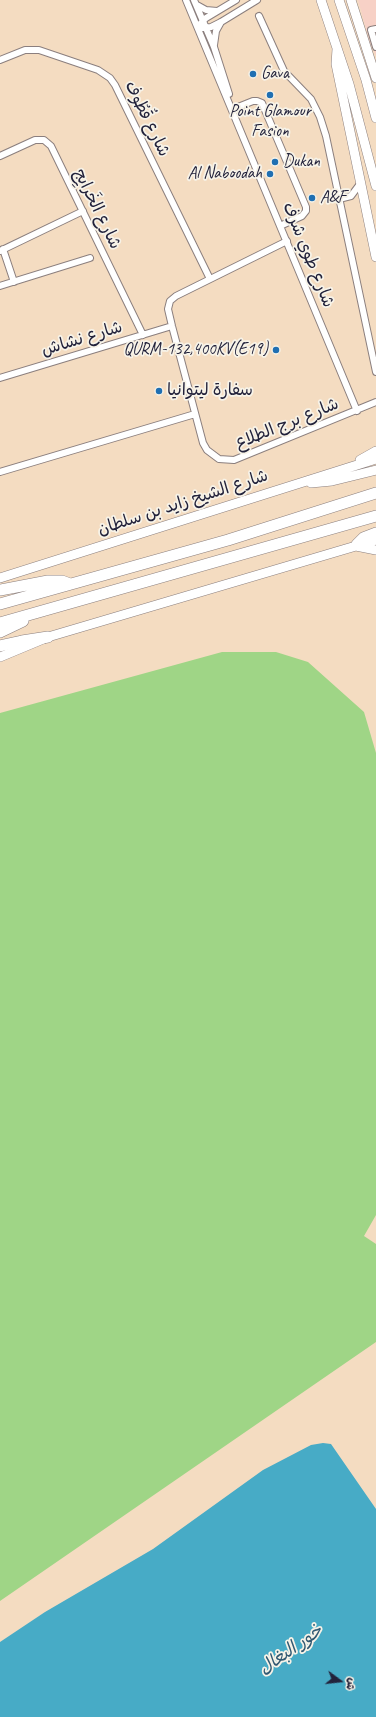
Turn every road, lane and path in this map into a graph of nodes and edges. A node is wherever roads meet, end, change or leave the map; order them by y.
1 (186, 0) edge
2 (257, 0) edge
3 (321, 0) edge
4 (339, 0) edge
5 (351, 0) edge
6 (233, 1) edge
7 (195, 3) edge
8 (217, 12) junction
9 (259, 16) dead end
10 (203, 20) junction
11 (221, 22) junction
12 (198, 28) junction
13 (206, 28) junction
14 (376, 29) edge
15 (214, 47) junction
16 (376, 47) edge
17 (337, 48) junction
18 (0, 60) edge
19 (376, 78) edge
20 (233, 109) junction
21 (376, 118) edge
22 (0, 156) edge
23 (360, 184) junction
24 (376, 186) edge
25 (351, 196) junction
26 (339, 199) junction
27 (366, 205) junction
28 (82, 211) junction
29 (280, 226) junction
30 (287, 241) junction
31 (2, 250) edge
32 (376, 257) edge
33 (90, 258) dead end
34 (210, 279) junction
35 (14, 282) junction
36 (0, 286) edge
37 (172, 326) junction
38 (143, 335) junction
39 (376, 372) edge
40 (0, 378) edge
41 (376, 402) edge
42 (357, 411) junction
43 (195, 414) junction
44 (376, 452) edge
45 (376, 459) edge
46 (376, 463) edge
47 (349, 467) junction
48 (376, 470) edge
49 (0, 472) edge
50 (302, 482) junction
51 (376, 493) edge
52 (376, 516) edge
53 (376, 532) edge
54 (376, 540) edge
55 (355, 545) junction
56 (376, 550) edge
57 (0, 578) edge
58 (70, 584) junction
59 (0, 590) edge
60 (0, 604) edge
61 (31, 614) junction
62 (0, 623) edge
63 (0, 632) edge
64 (48, 637) junction
65 (0, 646) edge
66 (0, 657) edge

1 - 12 street, شارع طوي شرف
2 - 11 street
3 - 17 main road
4 - 21 main road
5 - 19 main road
6 - 8 street
7 - 8 street
7 - 10 street, شارع طوي شرف
8 - 10 street
9 - 26 street
10 - 12 street
10 - 13 street, شارع طوي شرف
11 - 13 street
11 - 15 street
12 - 13 street
12 - 20 street, شارع طوي شرف
13 - 15 street, شارع طوي شرف
14 - 16 street
15 - 20 street, شارع طوي شرف
17 - 23 main road
17 - 24 main road
18 - 34 street, شارع قُطُوف
20 - 29 street, شارع طوي شرف
20 - 29 street
22 - 28 street, شارع الخَرايِج
23 - 25 street
23 - 27 main road
25 - 26 street
25 - 27 street
26 - 39 street
27 - 32 main road
28 - 31 street
28 - 38 street, شارع الخَرايِج
29 - 30 street, شارع طوي شرف
30 - 34 street, شارع برج الطلاع
30 - 42 street, شارع طوي شرف
31 - 35 street
33 - 35 street
34 - 37 street, شارع برج الطلاع
35 - 36 street
37 - 38 street, شارع نشاش
37 - 43 street, شارع برج الطلاع
38 - 40 street, شارع نشاش
41 - 42 street, شارع برج الطلاع
42 - 43 street, شارع برج الطلاع
43 - 49 street
44 - 47 main road
45 - 47 main road, شارع الشيخ زايد بن سلطان
46 - 47 main road
47 - 50 main road, شارع الشيخ زايد بن سلطان
48 - 50 main road
50 - 57 main road, شارع الشيخ زايد بن سلطان
51 - 58 highway
52 - 61 highway
53 - 55 main road
54 - 55 main road
55 - 56 main road
55 - 64 main road
58 - 59 highway
58 - 60 highway
61 - 62 highway
61 - 63 highway
64 - 65 highway
64 - 66 main road

